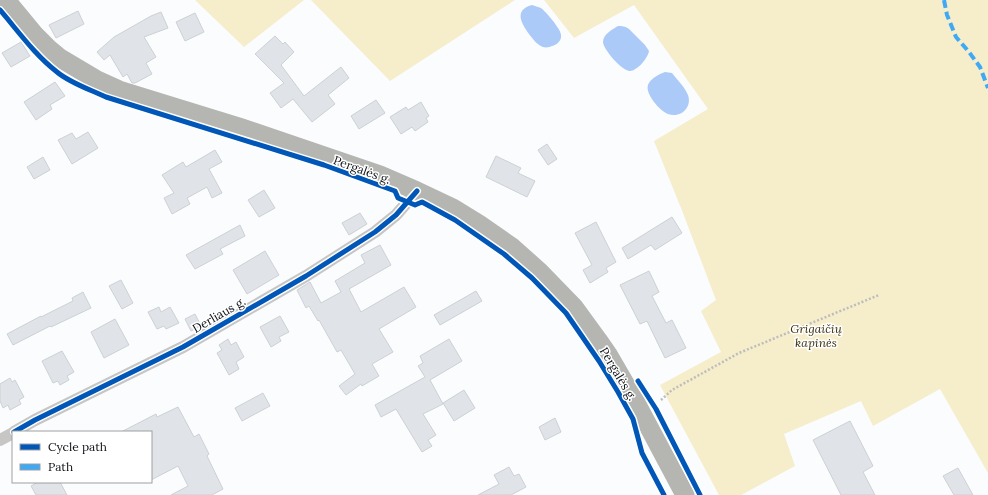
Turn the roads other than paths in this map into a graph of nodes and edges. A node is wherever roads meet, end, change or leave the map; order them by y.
1 (6, 0) edge
2 (417, 191) junction
3 (16, 431) edge
4 (12, 433) edge
5 (0, 440) edge
6 (685, 495) edge

1 - 2 main road, Pergalės g.
2 - 3 street, Derliaus g.
2 - 6 main road, Pergalės g.
4 - 5 street, Derliaus g.

